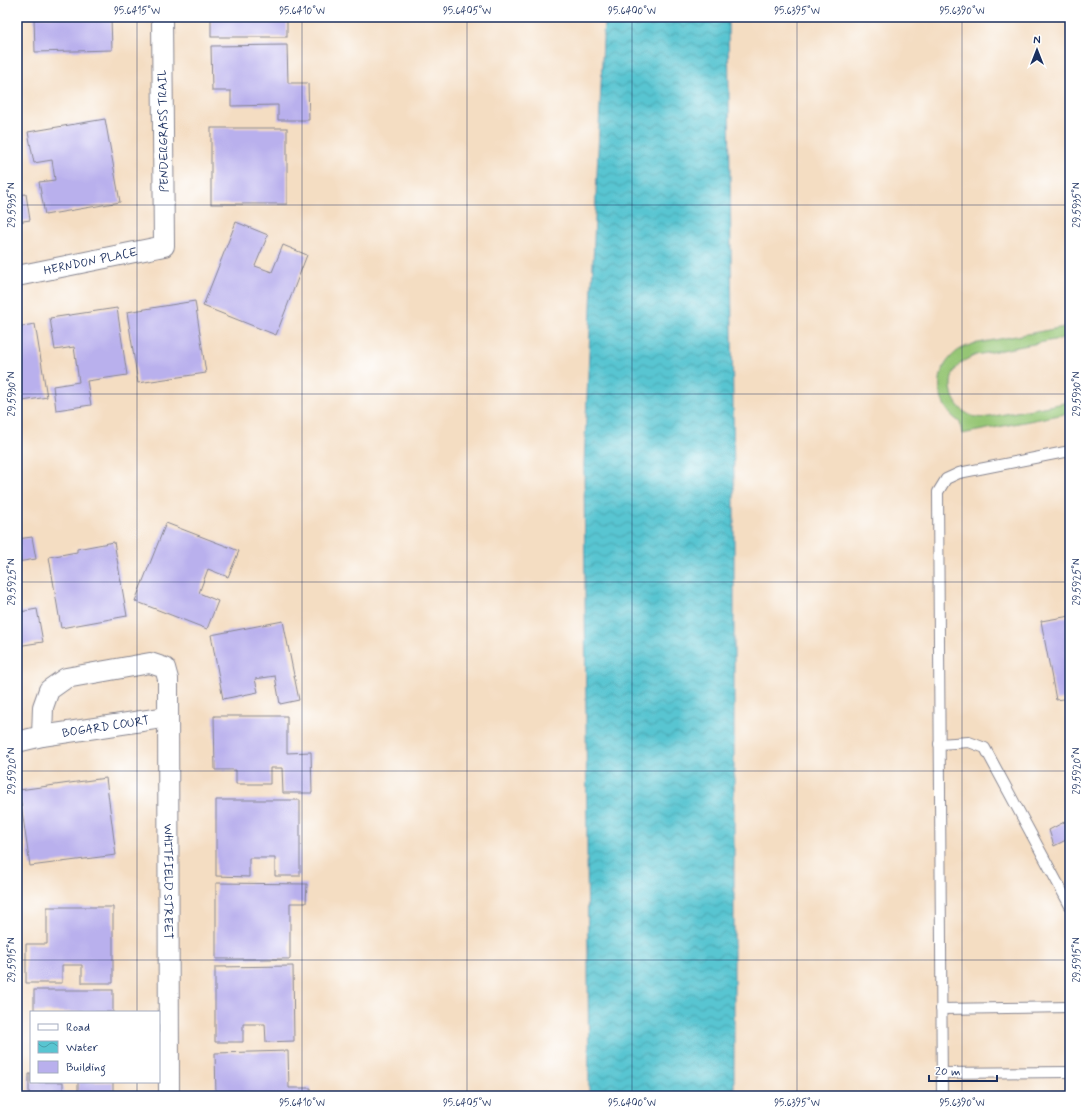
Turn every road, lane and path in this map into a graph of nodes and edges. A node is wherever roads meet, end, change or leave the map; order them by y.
1 (162, 17) edge
2 (164, 246) joint
3 (17, 276) edge
4 (1070, 451) edge
5 (165, 668) joint
6 (168, 717) junction
7 (42, 736) junction
8 (17, 742) edge
9 (940, 744) junction
10 (1070, 906) edge
11 (1070, 1007) edge
12 (942, 1009) junction
13 (1070, 1072) edge
14 (942, 1073) junction
15 (169, 1096) edge
16 (942, 1096) edge

1 - 2 street, PENDERGRASS TRAIL
2 - 3 street, HERNDON PLACE
4 - 9 lane
5 - 6 street, WHITFIELD STREET
5 - 7 street, BOGARD COURT
6 - 7 street, BOGARD COURT
6 - 15 street, WHITFIELD STREET
7 - 8 street, BOGARD COURT
9 - 10 lane
9 - 12 lane
11 - 12 lane
12 - 14 lane
13 - 14 lane
14 - 16 lane

